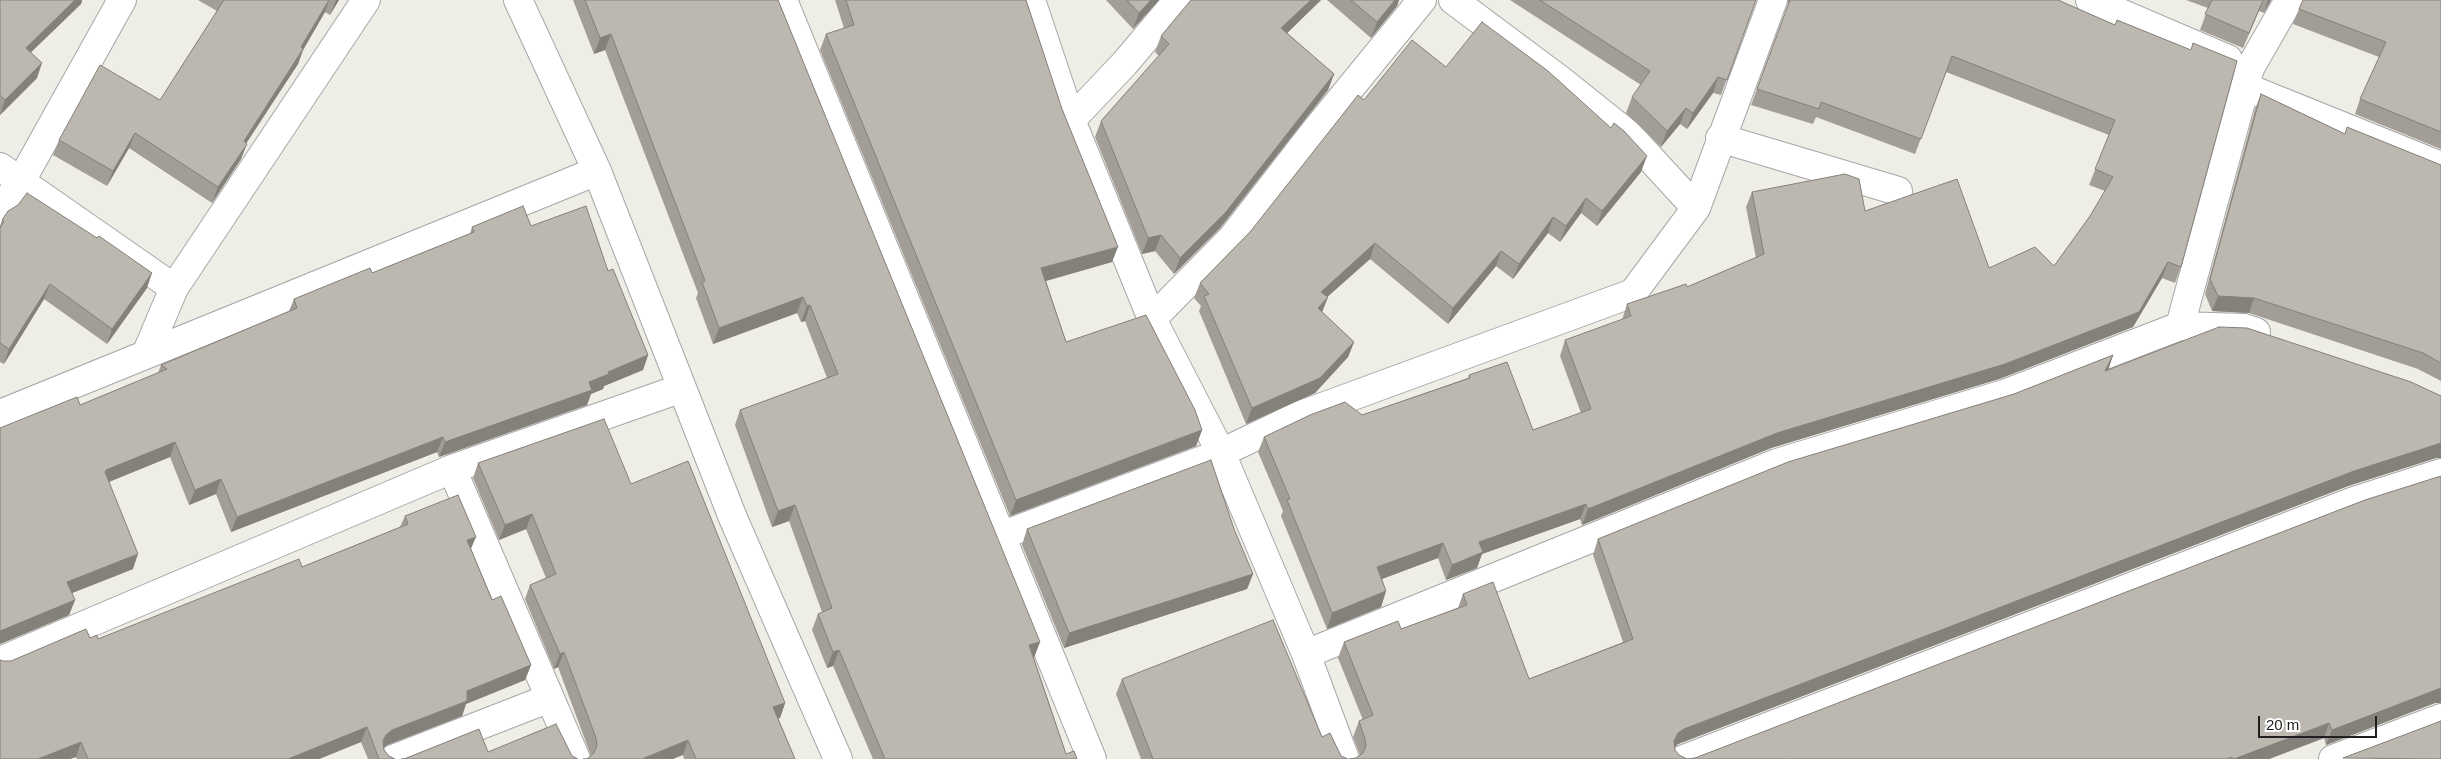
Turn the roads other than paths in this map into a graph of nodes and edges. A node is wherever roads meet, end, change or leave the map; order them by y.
1 (122, 0) edge
2 (366, 0) edge
3 (518, 0) edge
4 (783, 0) edge
5 (1031, 0) edge
6 (1178, 0) edge
7 (1422, 0) edge
8 (1453, 0) edge
9 (1773, 0) edge
10 (2090, 0) edge
11 (2289, 0) edge
12 (2248, 77) junction
13 (1071, 120) junction
14 (1720, 138) junction
15 (2441, 166) edge
16 (597, 171) junction
17 (10, 174) edge
18 (1898, 191) dead end
19 (1696, 208) junction
20 (0, 210) edge
21 (174, 288) junction
22 (1152, 319) junction
23 (2180, 326) junction
24 (2281, 340) edge
25 (147, 352) junction
26 (682, 388) junction
27 (0, 414) edge
28 (1221, 453) junction
29 (452, 469) junction
30 (2441, 473) edge
31 (1000, 536) junction
32 (1306, 654) junction
33 (0, 661) edge
34 (550, 698) junction
35 (2441, 718) edge
36 (393, 759) edge
37 (576, 759) edge
38 (838, 759) edge
39 (1092, 759) edge
40 (1345, 759) edge
41 (1684, 759) edge
42 (2332, 759) edge

1 - 17 street
2 - 21 street
3 - 16 street
4 - 31 street
5 - 13 street
6 - 13 street
7 - 22 street
8 - 19 street
9 - 14 street
10 - 12 street
11 - 12 street
12 - 15 street
12 - 23 street
13 - 22 street
14 - 18 street
14 - 19 street
16 - 25 street
16 - 26 street
17 - 20 street
17 - 21 street
19 - 28 street
21 - 25 street
22 - 28 street
23 - 24 street
23 - 32 street
25 - 27 street
26 - 29 street
26 - 38 street
28 - 31 street
28 - 32 street
29 - 33 street
29 - 34 street
30 - 41 street
31 - 39 street
32 - 40 street
34 - 36 street
34 - 37 street
35 - 42 street

